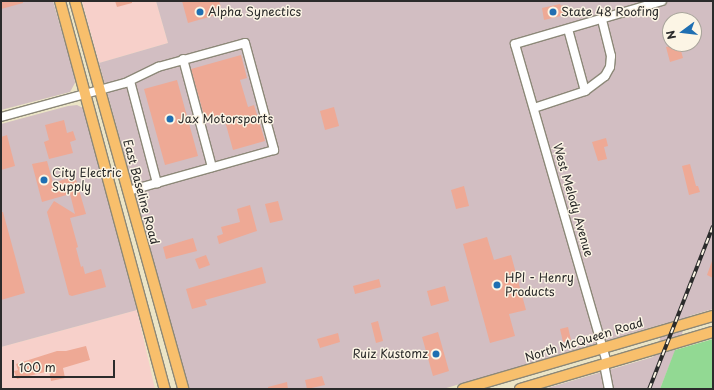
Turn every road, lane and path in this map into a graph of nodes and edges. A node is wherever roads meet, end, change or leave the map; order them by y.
1 (60, 1) edge
2 (75, 1) edge
3 (662, 1) edge
4 (602, 19) junction
5 (568, 29) junction
6 (183, 59) junction
7 (130, 81) junction
8 (100, 90) junction
9 (585, 90) junction
10 (85, 94) junction
11 (534, 108) junction
12 (1, 117) edge
13 (212, 167) junction
14 (157, 183) junction
15 (128, 191) junction
16 (151, 277) junction
17 (136, 281) junction
18 (713, 316) edge
19 (713, 332) edge
20 (603, 348) junction
21 (605, 364) junction
22 (536, 387) edge
23 (165, 389) edge
24 (183, 389) edge
25 (463, 389) edge
26 (520, 389) edge
27 (609, 389) edge

1 - 10 main road
2 - 8 main road, East Baseline Road
3 - 4 street
4 - 5 street
4 - 9 street
5 - 9 street
5 - 11 street, West Melody Avenue
6 - 7 street
6 - 13 street
6 - 13 street
7 - 8 street
7 - 14 street
8 - 10 street
8 - 15 main road, East Baseline Road
9 - 11 street
10 - 12 street
10 - 17 main road
11 - 20 street, West Melody Avenue
13 - 14 street
14 - 15 street
15 - 16 main road, East Baseline Road
16 - 17 main road
16 - 24 main road, East Baseline Road
17 - 23 main road
18 - 20 main road, North McQueen Road
19 - 21 main road
20 - 21 street, West Melody Avenue
20 - 25 main road, North McQueen Road
21 - 22 main road
21 - 27 street, West Melody Avenue
22 - 26 main road

